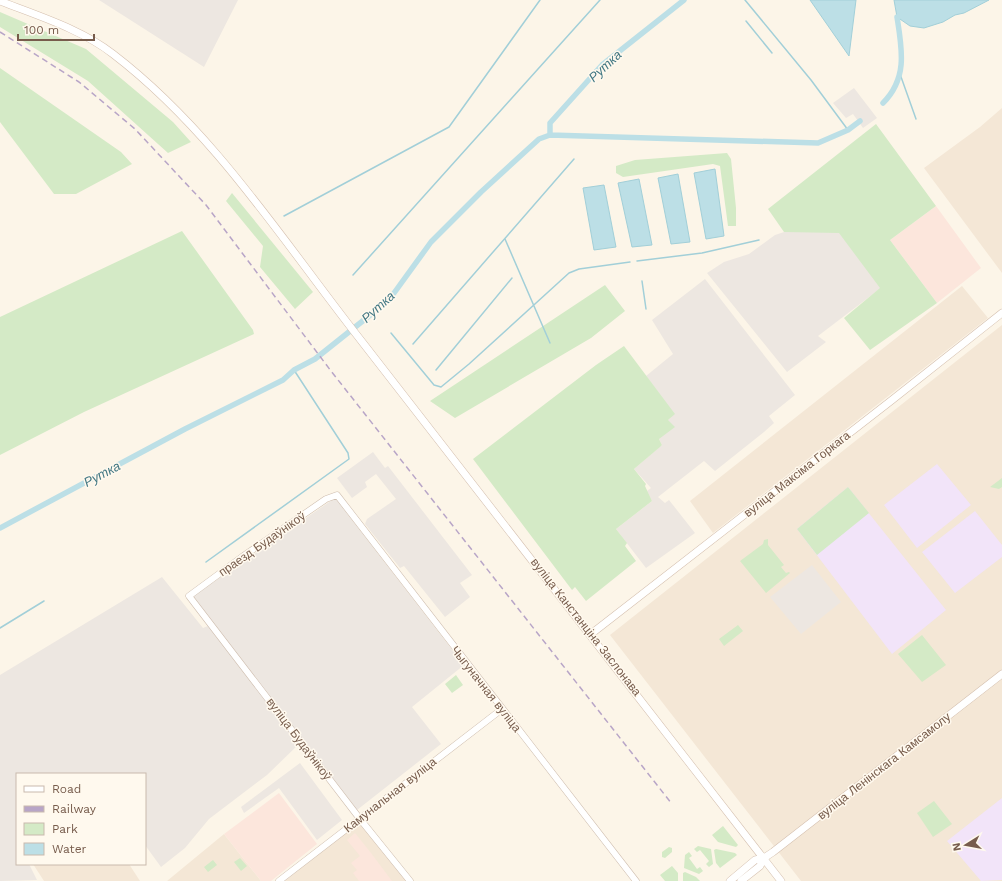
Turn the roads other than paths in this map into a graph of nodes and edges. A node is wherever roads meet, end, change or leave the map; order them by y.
1 (0, 1) edge
2 (1002, 313) edge
3 (337, 495) joint
4 (189, 596) joint
5 (591, 634) junction
6 (1002, 674) edge
7 (502, 709) junction
8 (360, 819) junction
9 (764, 858) junction
10 (279, 881) edge
11 (410, 881) edge
12 (636, 881) edge
13 (730, 881) edge
14 (741, 881) edge
15 (781, 881) edge

1 - 5 main road, вуліца Канстанціна Заслонава
2 - 5 main road, вуліца Максіма Горкага
3 - 4 street, праезд Будаўнікоў
3 - 7 street, Чыгуначная вуліца
4 - 8 street, вуліца Будаўнікоў
5 - 9 main road, вуліца Канстанціна Заслонава
6 - 9 main road, вуліца Ленінскага Камсамолу
7 - 8 street, Камунальная вуліца
7 - 12 street, Чыгуначная вуліца
8 - 10 street, Камунальная вуліца
8 - 11 street, вуліца Будаўнікоў
9 - 13 main road, вуліца Ленінскага Камсамолу
9 - 14 main road, вуліца Ленінскага Камсамолу
9 - 15 main road, вуліца Канстанціна Заслонава

